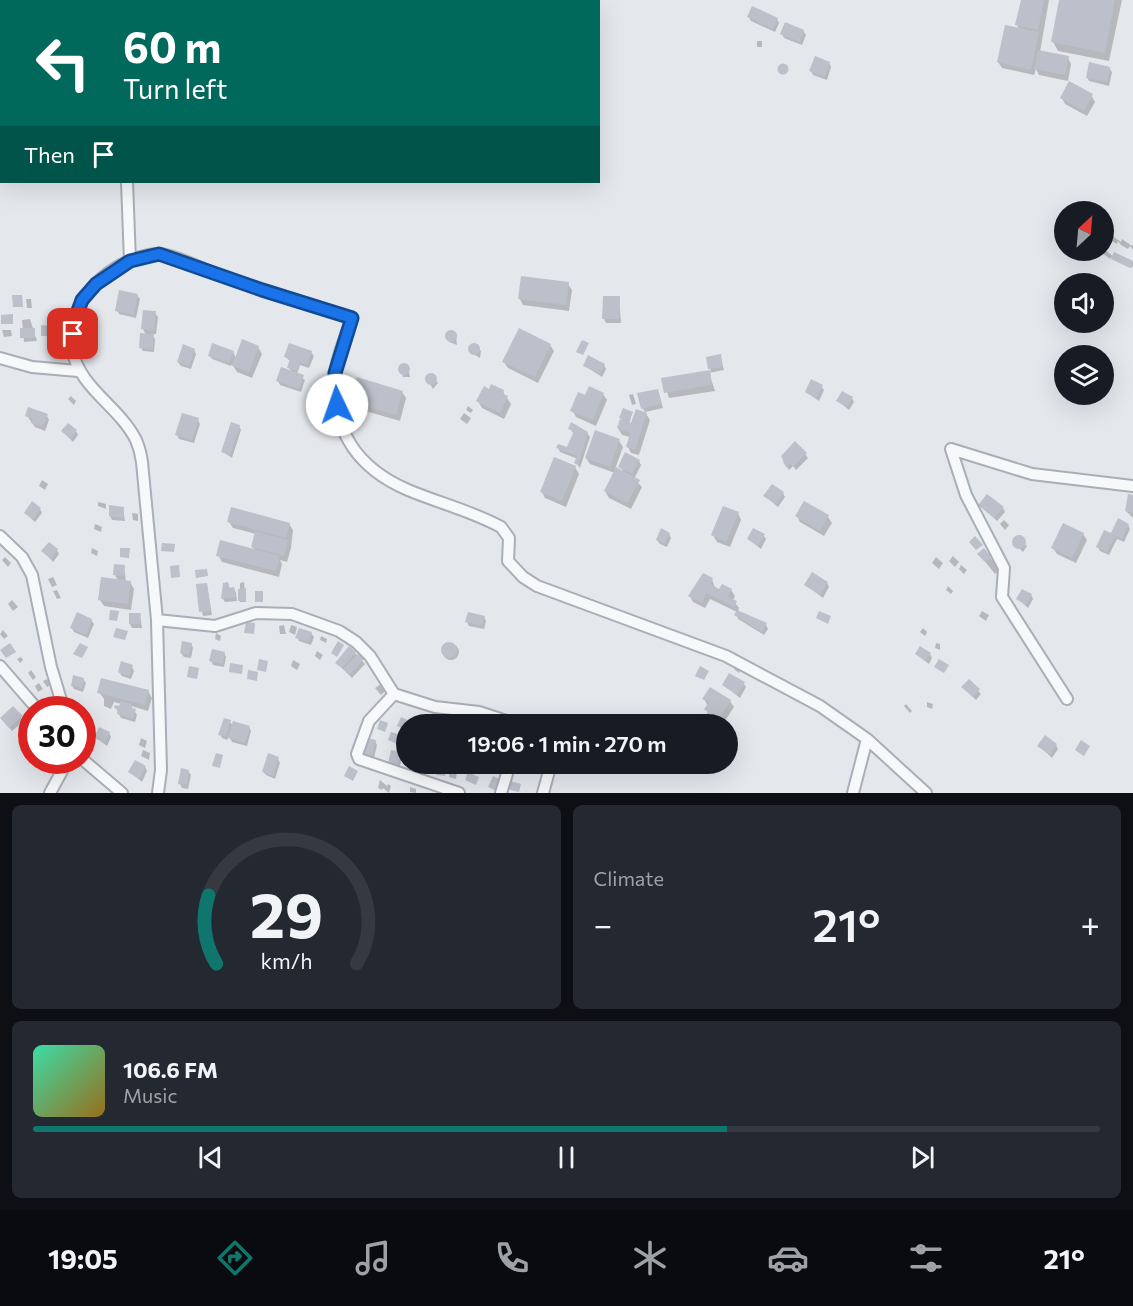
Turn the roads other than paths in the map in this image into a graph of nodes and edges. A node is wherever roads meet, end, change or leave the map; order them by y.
1 (127, 183) edge
2 (130, 261) junction
3 (0, 358) edge
4 (78, 371) junction
5 (1133, 486) edge
6 (0, 536) edge
7 (157, 620) junction
8 (0, 666) edge
9 (394, 694) junction
10 (26, 696) edge
11 (60, 696) edge
12 (1067, 699) dead end
13 (485, 714) edge
14 (867, 739) junction
15 (96, 771) edge
16 (60, 774) edge
17 (507, 774) edge
18 (548, 774) edge
19 (50, 793) edge
20 (122, 793) edge
21 (158, 793) edge
22 (459, 793) edge
23 (501, 793) edge
24 (543, 793) edge
25 (853, 793) edge
26 (926, 793) edge

1 - 2 street
2 - 4 street
2 - 14 street
3 - 4 street
4 - 7 street
5 - 12 street
6 - 11 street
7 - 9 street
7 - 21 street
8 - 10 street
9 - 13 street
9 - 22 street
14 - 25 street
14 - 26 street
15 - 20 street
16 - 19 street
17 - 23 street
18 - 24 street

